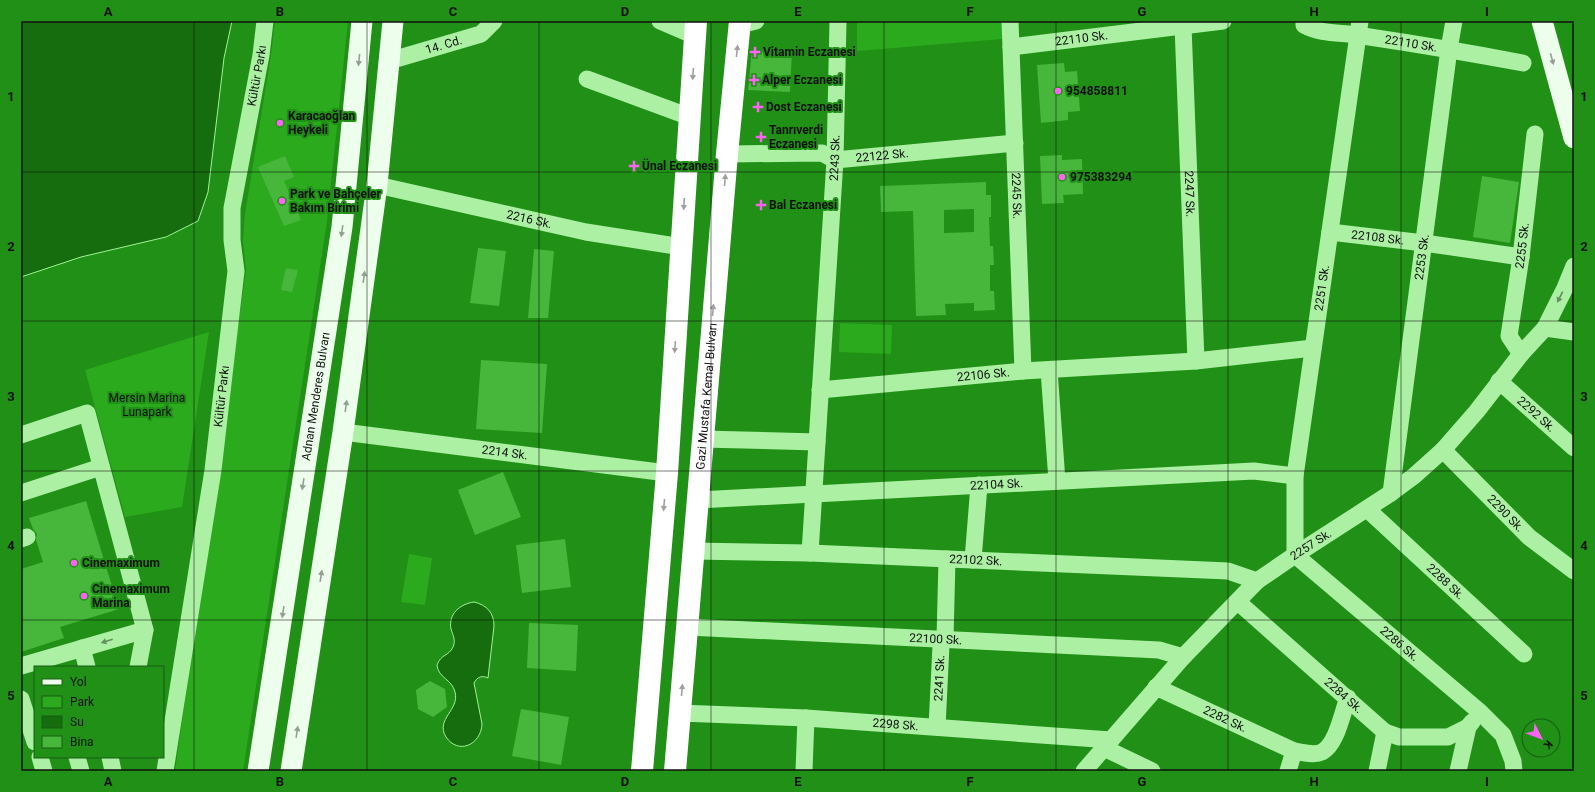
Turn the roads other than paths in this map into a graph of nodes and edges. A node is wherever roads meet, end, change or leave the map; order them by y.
1 (265, 21) edge
2 (362, 21) edge
3 (394, 21) edge
4 (494, 21) edge
5 (660, 21) edge
6 (838, 21) edge
7 (1010, 21) edge
8 (1223, 21) edge
9 (1304, 21) edge
10 (1454, 21) edge
11 (1542, 21) edge
12 (745, 22) edge
13 (1183, 26) junction
14 (696, 28) edge
15 (1359, 28) edge
16 (1012, 47) junction
17 (1449, 49) junction
18 (389, 61) junction
19 (1523, 63) dead end
20 (587, 79) dead end
21 (690, 117) junction
22 (1535, 134) dead end
23 (1574, 138) edge
24 (1015, 143) junction
25 (727, 154) junction
26 (835, 160) junction
27 (377, 184) junction
28 (1330, 232) junction
29 (1424, 243) junction
30 (682, 247) junction
31 (1521, 257) junction
32 (1574, 266) edge
33 (1545, 328) junction
34 (1574, 332) edge
35 (1313, 348) junction
36 (1521, 354) junction
37 (1196, 362) junction
38 (1049, 370) junction
39 (1023, 371) junction
40 (1499, 381) junction
41 (820, 390) junction
42 (343, 432) junction
43 (21, 435) edge
44 (702, 439) junction
45 (817, 442) junction
46 (1574, 448) edge
47 (1443, 450) junction
48 (102, 467) junction
49 (667, 473) junction
50 (1295, 476) junction
51 (1057, 481) junction
52 (979, 485) junction
53 (21, 493) edge
54 (814, 494) junction
55 (1391, 494) junction
56 (698, 500) junction
57 (1367, 510) junction
58 (693, 551) junction
59 (810, 553) junction
60 (1295, 555) junction
61 (947, 559) junction
62 (973, 560) junction
63 (1574, 571) edge
64 (1258, 581) junction
65 (1238, 602) junction
66 (688, 626) junction
67 (145, 630) junction
68 (946, 639) junction
69 (82, 648) junction
70 (1524, 654) dead end
71 (1183, 657) junction
72 (48, 663) edge
73 (21, 666) edge
74 (87, 666) edge
75 (138, 666) edge
76 (1156, 687) junction
77 (1348, 698) junction
78 (21, 699) edge
79 (1480, 712) junction
80 (680, 713) junction
81 (806, 718) junction
82 (936, 727) junction
83 (1468, 727) junction
84 (1385, 732) junction
85 (34, 739) edge
86 (1107, 744) junction
87 (1294, 751) junction
88 (40, 758) edge
89 (77, 758) edge
90 (110, 758) edge
91 (123, 758) edge
92 (44, 771) edge
93 (81, 771) edge
94 (113, 771) edge
95 (120, 771) edge
96 (165, 771) edge
97 (258, 771) edge
98 (291, 771) edge
99 (642, 771) edge
100 (675, 771) edge
101 (804, 771) edge
102 (816, 771) edge
103 (1084, 771) edge
104 (1152, 771) edge
105 (1288, 771) edge
106 (1377, 771) edge
107 (1458, 771) edge
108 (1514, 771) edge

1 - 96 street, Kültür Parkı
2 -> 97 main road, Adnan Menderes Bulvarı
3 - 18 main road
4 - 18 street, 14. Cd.
5 - 14 street
6 - 26 street, 2243 Sk.
7 - 16 street, 2245 Sk.
8 - 13 street, 22110 Sk.
9 - 15 street, 22110 Sk.
10 - 17 street, 2253 Sk.
11 -> 23 main road
25 -> 12 highway, Gazi Mustafa Kemal Bulvarı
13 - 16 street, 22110 Sk.
13 - 37 street, 2247 Sk.
14 -> 21 highway
15 - 17 street, 22110 Sk.
15 - 28 street, 2251 Sk.
16 - 24 street, 2245 Sk.
17 - 19 street, 22110 Sk.
17 - 29 street, 2253 Sk.
18 - 27 main road
20 - 21 street
21 -> 30 highway
22 - 31 street, 2255 Sk.
24 - 26 street, 22122 Sk.
24 - 39 street, 2245 Sk.
25 - 26 street, 22122 Sk.
44 -> 25 highway, Gazi Mustafa Kemal Bulvarı
26 - 41 street, 2243 Sk.
27 - 30 street, 2216 Sk.
42 -> 27 main road
28 - 29 street, 22108 Sk.
28 - 35 street, 2251 Sk.
29 - 31 street, 22108 Sk.
29 - 55 street, 2253 Sk.
30 -> 49 highway
31 - 36 street, 2255 Sk.
32 -> 33 street, 2257 Sk.
33 - 34 street
33 - 36 street, 2257 Sk.
35 - 37 street, 22106 Sk.
35 - 50 street, 2251 Sk.
36 - 40 street, 2257 Sk.
37 - 38 street, 22106 Sk.
38 - 39 street, 22106 Sk.
38 - 51 street
39 - 41 street, 22106 Sk.
40 - 46 street, 2292 Sk.
40 - 47 street, 2257 Sk.
41 - 45 street
42 - 49 street, 2214 Sk.
98 -> 42 main road
43 - 48 street
44 - 45 street
44 - 56 highway, Gazi Mustafa Kemal Bulvarı
45 - 54 street
47 - 55 street, 2257 Sk.
47 - 63 street, 2290 Sk.
48 - 53 street
48 - 67 street
49 -> 99 highway
50 - 51 street, 22104 Sk.
50 - 60 street, 2251 Sk.
51 - 52 street, 22104 Sk.
52 - 54 street, 22104 Sk.
52 - 62 street
54 - 56 street, 22104 Sk.
54 - 59 street
55 - 57 street, 2257 Sk.
56 - 58 highway, Gazi Mustafa Kemal Bulvarı
57 - 60 street, 2257 Sk.
57 - 70 street, 2288 Sk.
58 - 59 street, 22102 Sk.
58 - 66 highway, Gazi Mustafa Kemal Bulvarı
59 - 61 street, 22102 Sk.
60 - 64 street, 2257 Sk.
60 - 79 street, 2286 Sk.
61 - 62 street, 22102 Sk.
61 - 68 street, 2241 Sk.
62 - 64 street, 22102 Sk.
64 - 65 street, 2257 Sk.
65 - 71 street, 2257 Sk.
65 - 77 street, 2284 Sk.
66 - 68 street, 22100 Sk.
80 -> 66 highway, Gazi Mustafa Kemal Bulvarı
67 -> 69 street
67 - 75 street
68 - 71 street, 22100 Sk.
68 - 82 street, 2241 Sk.
69 - 72 street
69 - 74 street
71 - 76 street, 2257 Sk.
72 - 73 street
76 - 86 street, 2257 Sk.
76 - 87 street, 2282 Sk.
77 - 84 street, 2284 Sk.
77 - 87 street, 2282 Sk.
78 - 85 street
79 - 83 street
79 - 108 street, 2286 Sk.
80 - 81 street, 2298 Sk.
80 - 100 highway, Gazi Mustafa Kemal Bulvarı
81 - 82 street, 2298 Sk.
81 - 101 street
82 - 86 street, 2298 Sk.
83 - 84 street
83 - 107 street
84 - 106 street
86 - 103 street, 2257 Sk.
86 - 104 street
87 - 105 street
88 - 92 street
89 - 93 street
90 - 94 street
91 - 95 street
101 - 102 street

